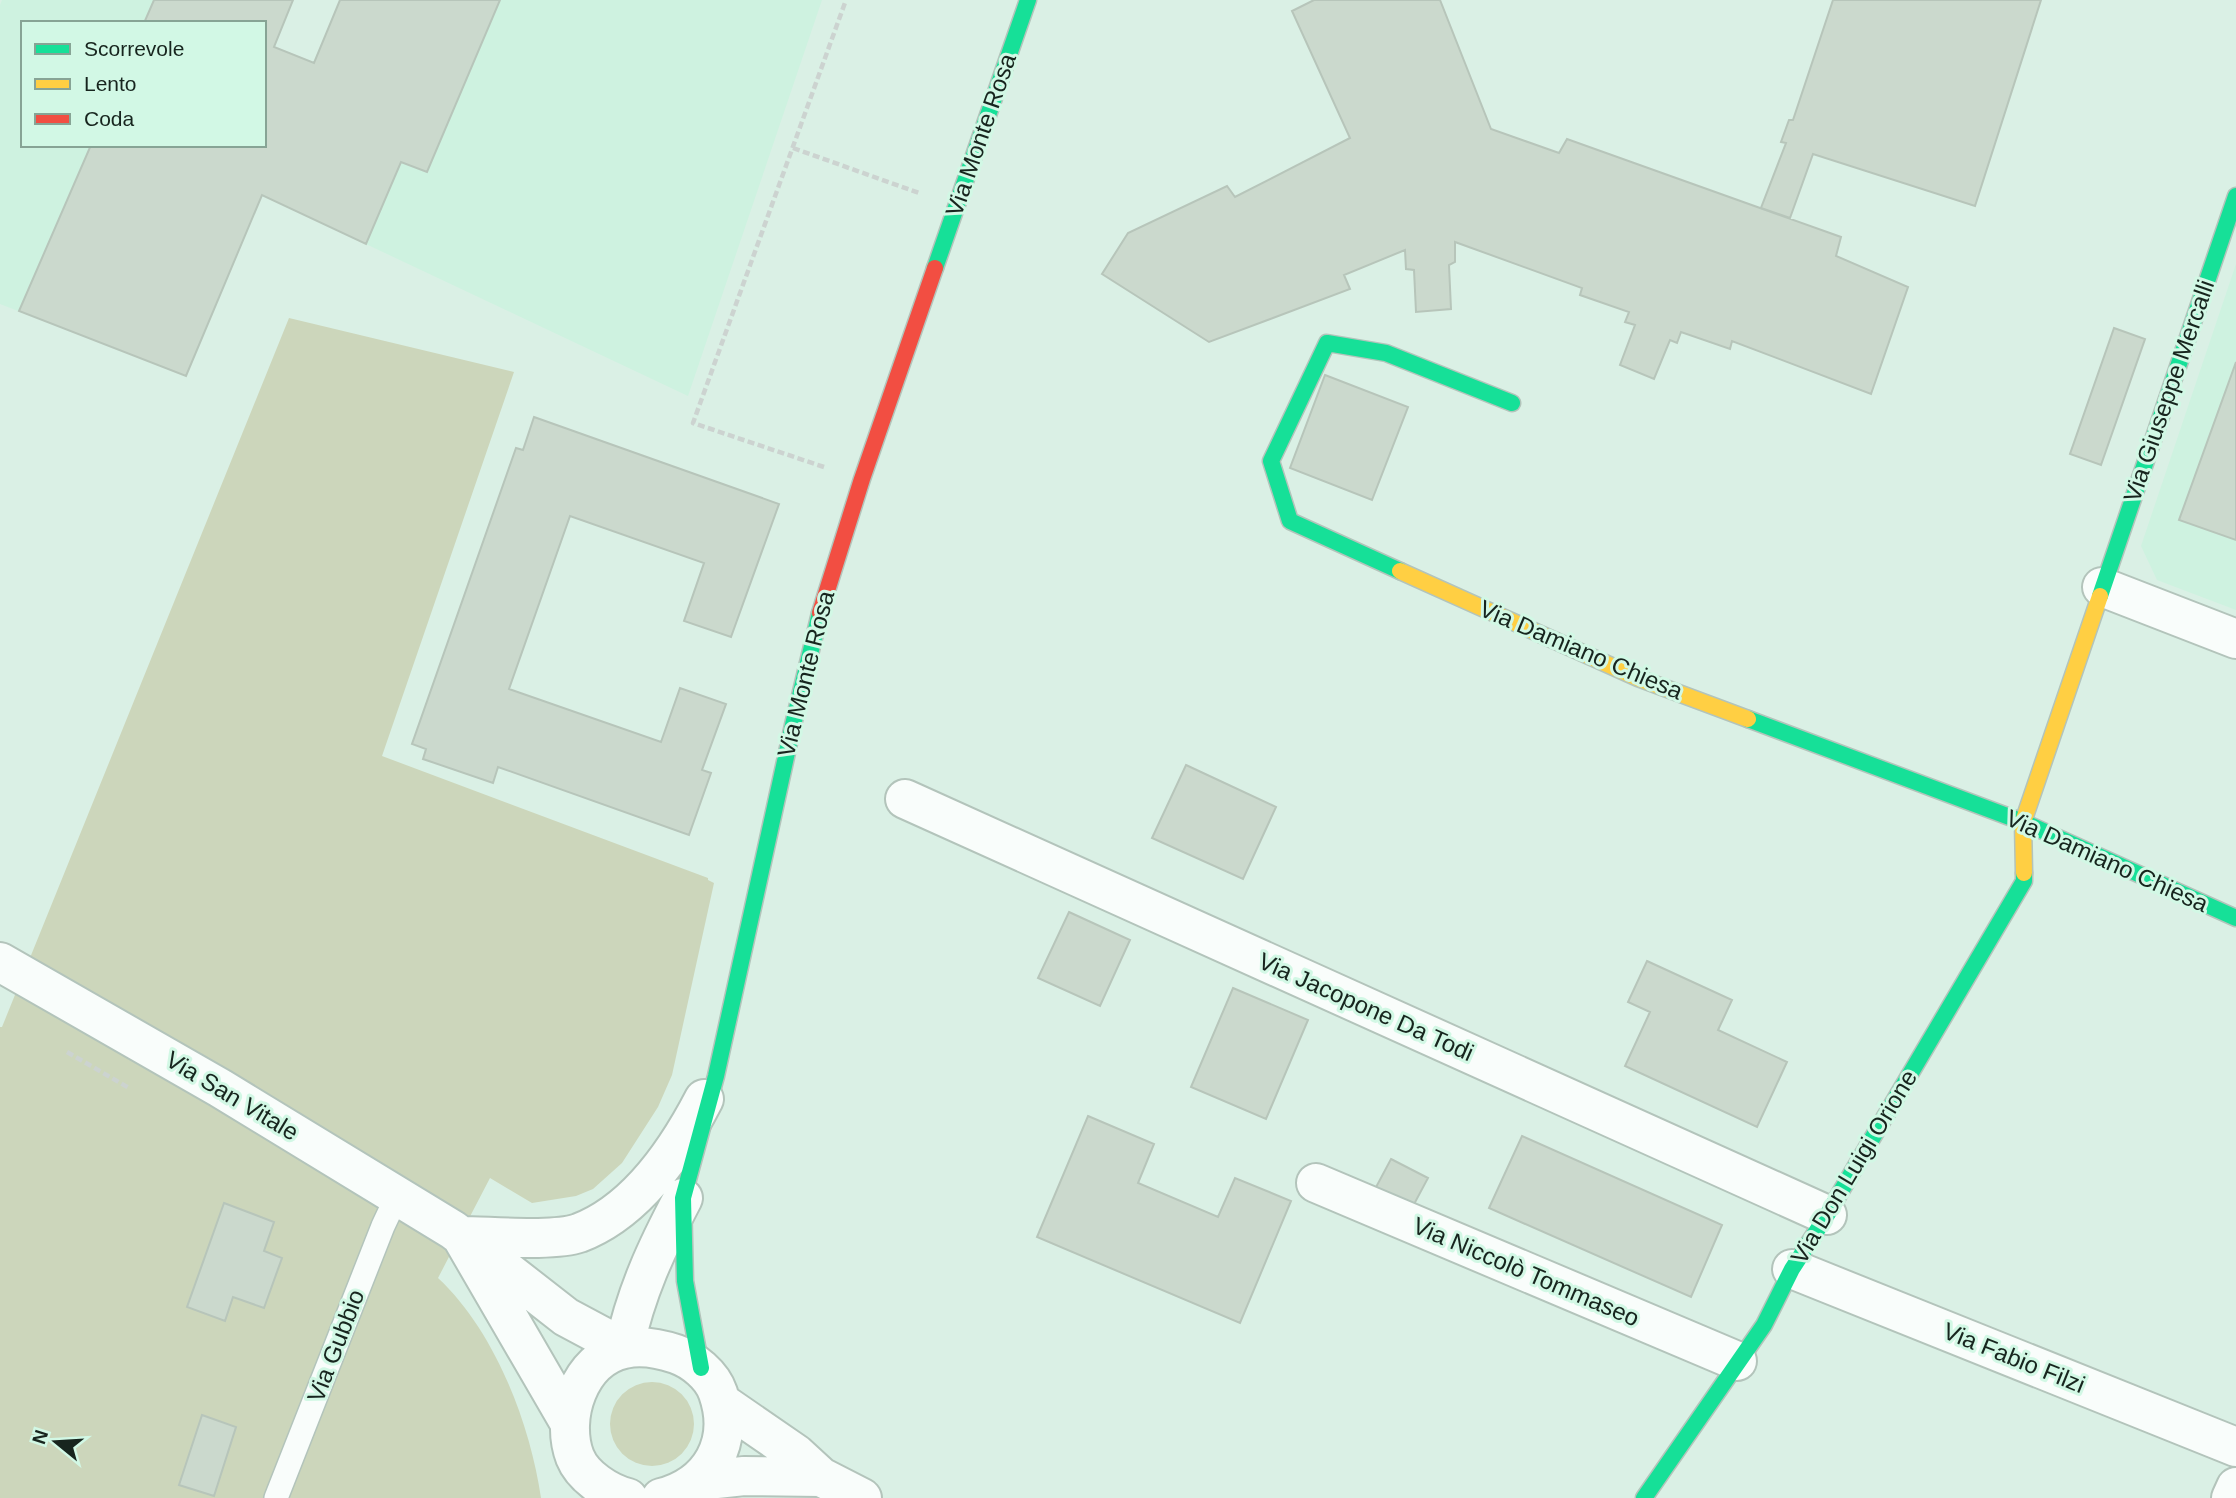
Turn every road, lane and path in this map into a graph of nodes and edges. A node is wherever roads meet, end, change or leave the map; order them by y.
1 (846, 0) edge
2 (1028, 0) edge
3 (793, 148) junction
4 (2236, 195) edge
5 (956, 206) junction
6 (1512, 403) dead end
7 (836, 471) dead end
8 (2102, 587) junction
9 (2236, 639) edge
10 (905, 799) dead end
11 (2023, 822) junction
12 (2236, 918) edge
13 (0, 962) edge
14 (716, 1076) junction
15 (1316, 1183) dead end
16 (398, 1194) junction
17 (683, 1198) junction
18 (1827, 1215) junction
19 (461, 1236) junction
20 (1791, 1269) junction
21 (624, 1349) junction
22 (1737, 1361) junction
23 (701, 1368) junction
24 (722, 1403) junction
25 (569, 1422) junction
26 (2236, 1447) edge
27 (575, 1460) junction
28 (821, 1477) junction
29 (2236, 1487) edge
30 (678, 1493) edge
31 (276, 1498) edge
32 (584, 1498) edge
33 (628, 1498) edge
34 (862, 1498) edge
35 (1644, 1498) edge
36 (2231, 1498) edge

1 - 3 path
2 - 5 street, Via Monte Rosa
3 - 5 path
3 - 7 path
4 - 8 street, Via Giuseppe Mercalli
5 - 14 street, Via Monte Rosa
6 - 11 street, Via Damiano Chiesa
8 - 9 street
8 - 11 street, Via Giuseppe Mercalli
10 - 18 street, Via Jacopone Da Todi
11 - 12 street, Via Damiano Chiesa
11 - 18 street, Via Don Luigi Orione
13 - 16 street, Via San Vitale
14 - 17 street, Via Monte Rosa
14 - 19 street
15 - 22 street, Via Niccolò Tommaseo
16 - 19 street, Via San Vitale
16 - 31 lane, Via Gubbio
17 - 21 street
17 - 23 street, Via Monte Rosa
18 - 20 street, Via Don Luigi Orione
19 - 21 street, Via San Vitale
19 - 25 street, Via San Vitale
20 - 22 street, Via Don Luigi Orione
20 - 26 street, Via Fabio Filzi
21 - 23 street
21 - 25 street
22 - 35 street, Via Don Luigi Orione
23 - 24 street
24 - 28 street
24 - 30 street
25 - 27 street
27 - 32 street
27 - 33 street
28 - 30 street
28 - 34 street
29 - 36 street

